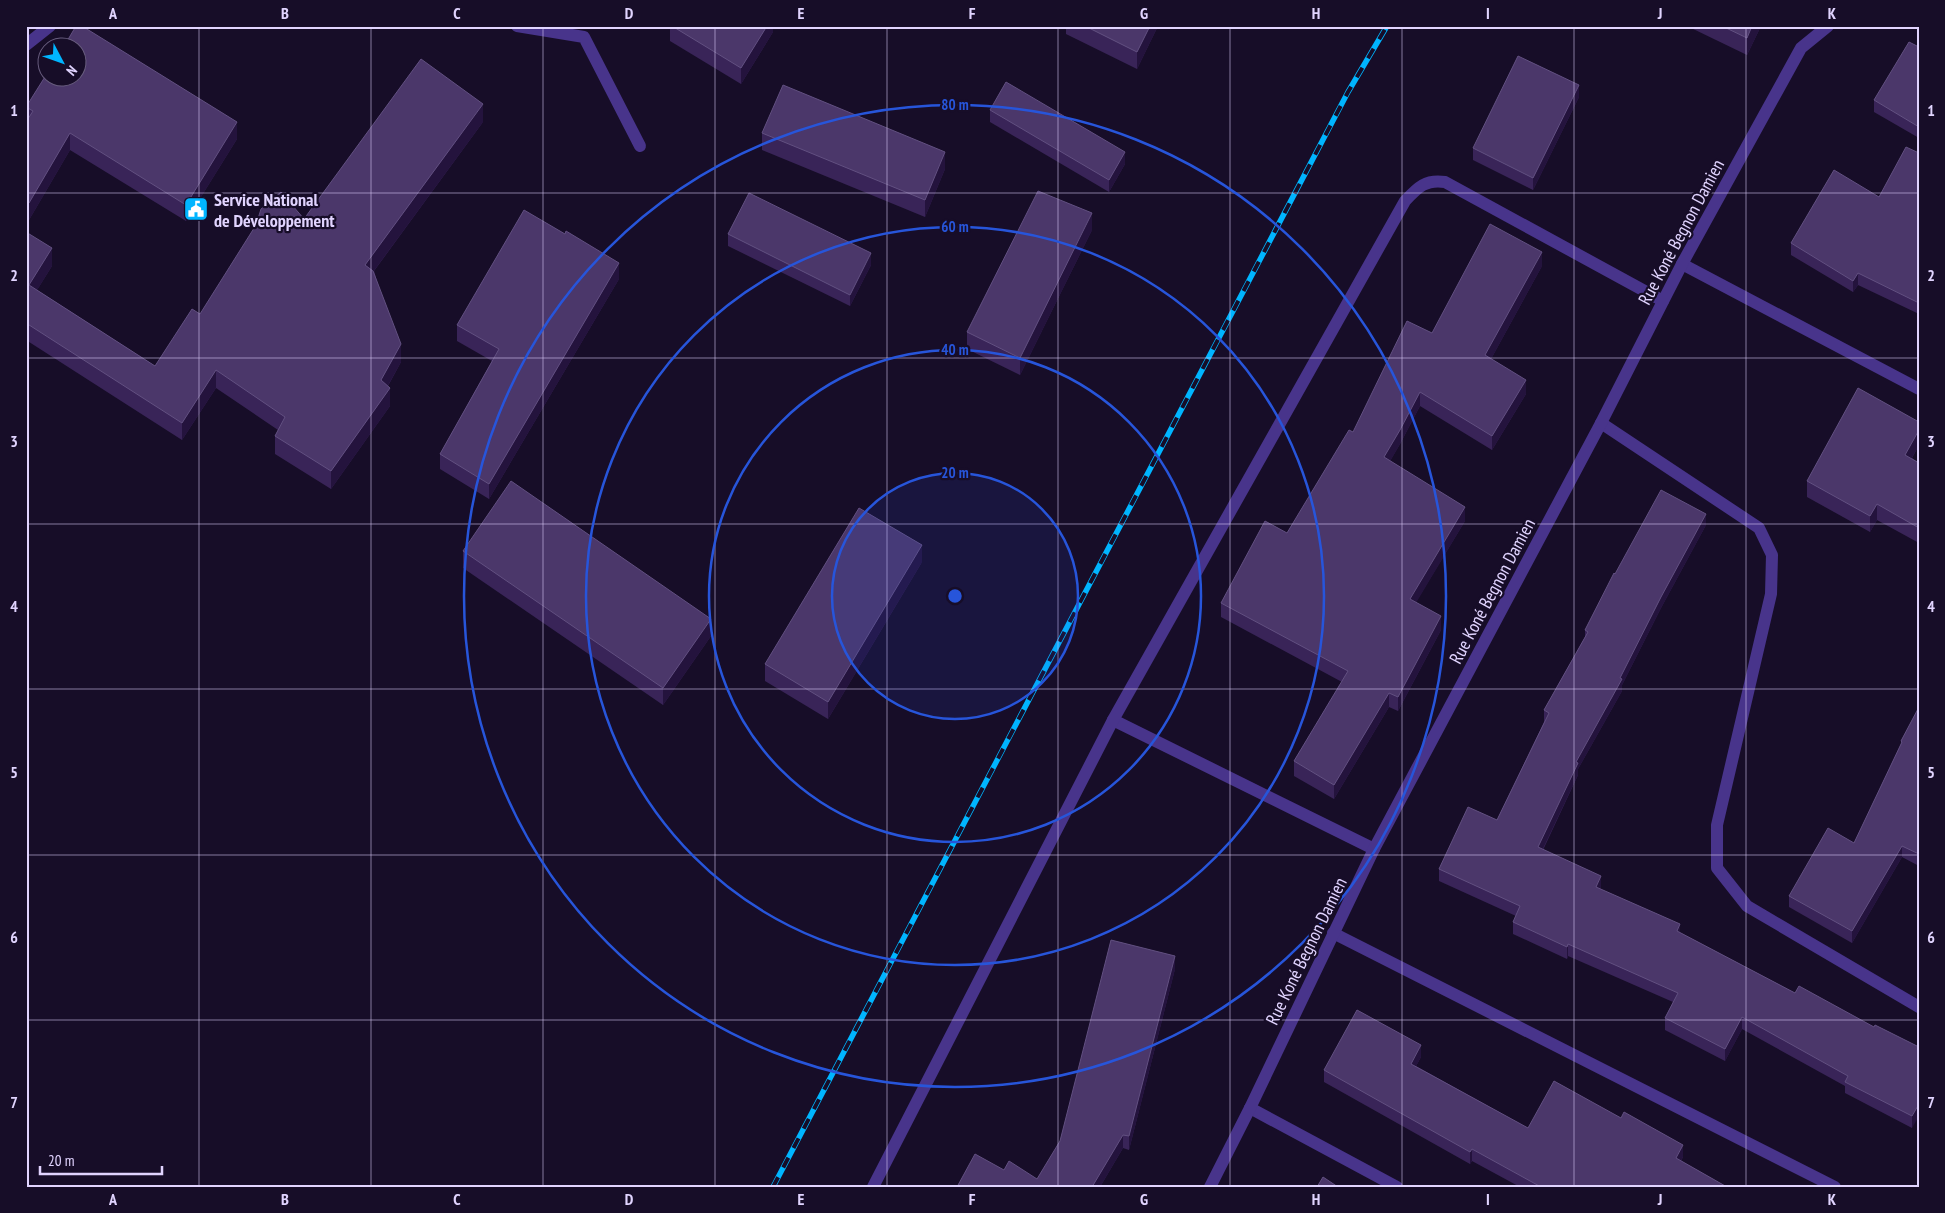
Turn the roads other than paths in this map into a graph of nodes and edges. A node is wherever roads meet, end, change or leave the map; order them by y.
1 (50, 26) edge
2 (517, 26) edge
3 (1828, 26) edge
4 (586, 32) edge
5 (26, 45) edge
6 (640, 146) dead end
7 (1682, 264) junction
8 (1663, 301) junction
9 (1919, 389) edge
10 (1600, 423) junction
11 (1112, 720) junction
12 (1374, 849) junction
13 (1333, 933) junction
14 (1919, 1007) edge
15 (1250, 1108) junction
16 (874, 1187) edge
17 (1210, 1187) edge
18 (1397, 1187) edge
19 (1835, 1187) edge

1 - 5 street
2 - 4 street
3 - 7 street, Rue Koné Begnon Damien
4 - 6 street
7 - 8 street, Rue Koné Begnon Damien
7 - 9 street
8 - 10 street, Rue Koné Begnon Damien
8 - 11 street
10 - 12 street, Rue Koné Begnon Damien
10 - 14 street
11 - 12 street
11 - 16 street
12 - 13 street, Rue Koné Begnon Damien
13 - 15 street, Rue Koné Begnon Damien
13 - 19 street
15 - 17 street, Rue Koné Begnon Damien
15 - 18 street

